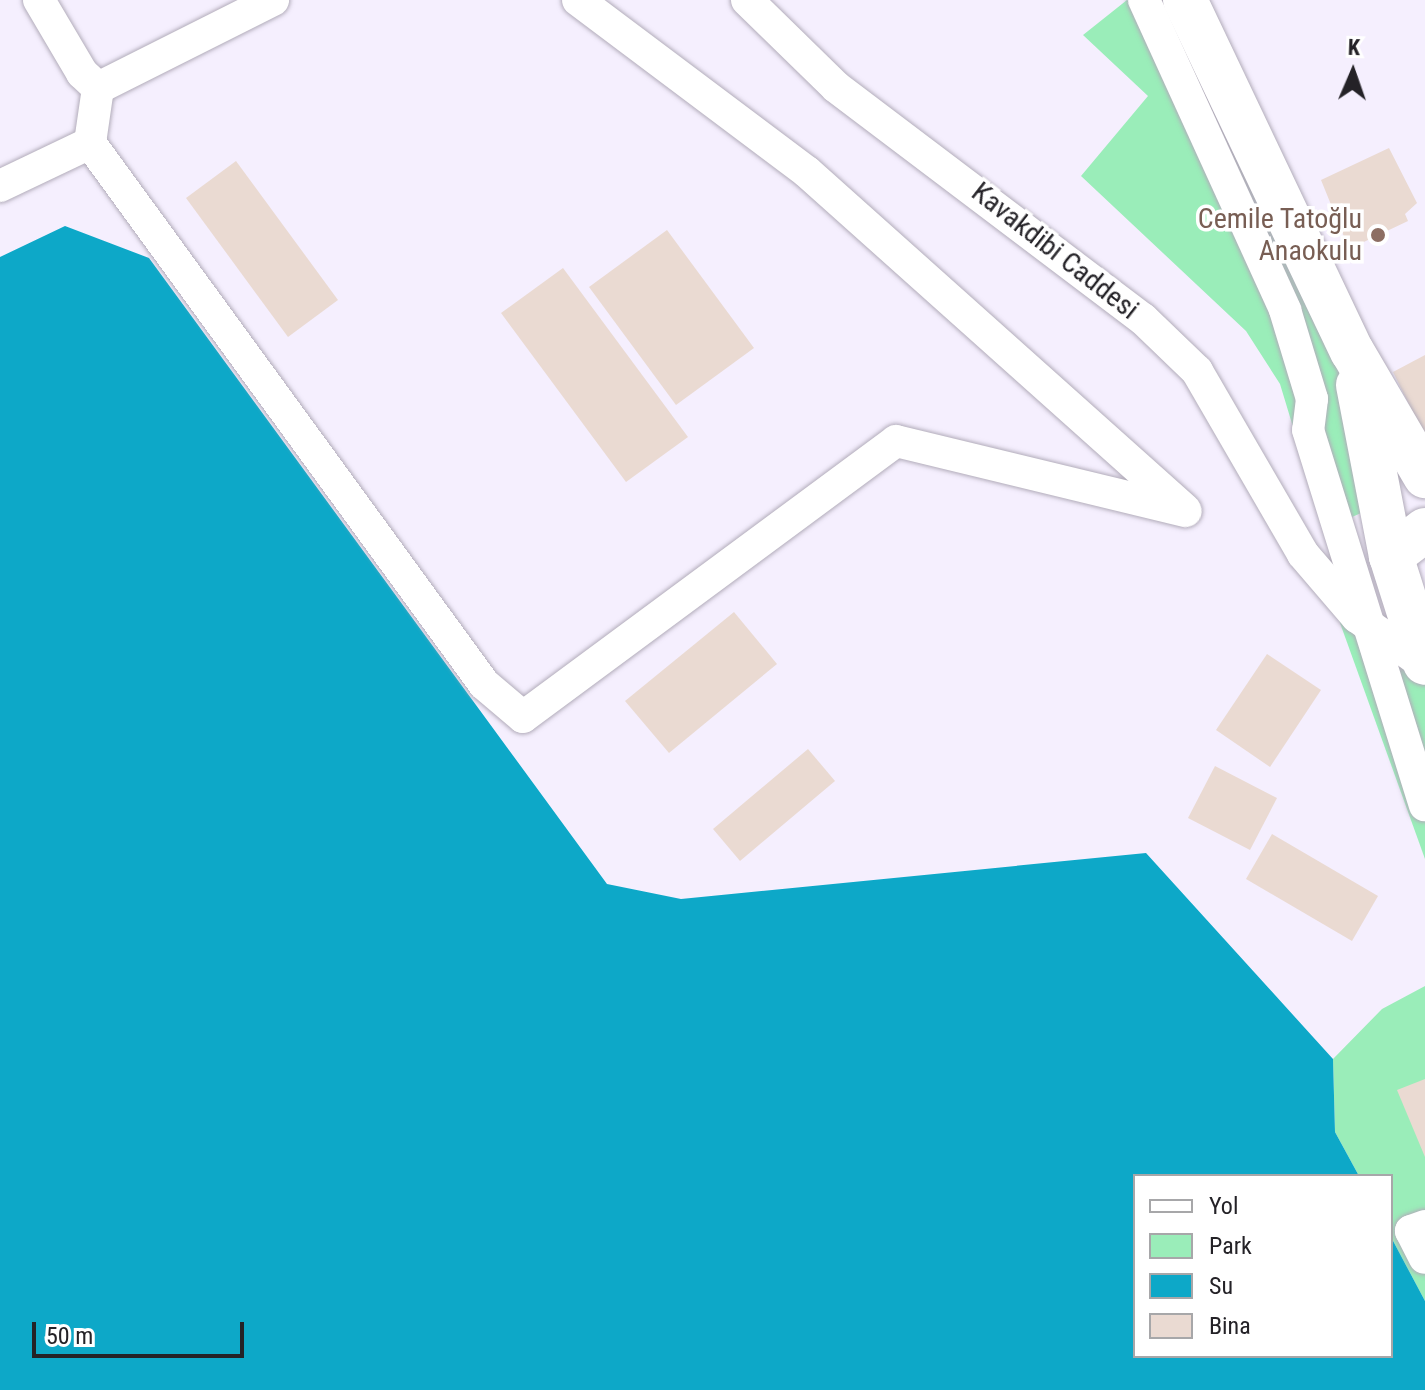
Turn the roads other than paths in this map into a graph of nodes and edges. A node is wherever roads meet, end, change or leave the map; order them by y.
1 (39, 0) edge
2 (273, 0) edge
3 (578, 0) edge
4 (747, 0) edge
5 (1144, 0) edge
6 (1185, 0) edge
7 (98, 88) junction
8 (90, 143) junction
9 (0, 186) edge
10 (1352, 351) junction
11 (1425, 476) edge
12 (1425, 530) edge
13 (1303, 554) junction
14 (1391, 556) junction
15 (1345, 558) junction
16 (1372, 635) junction
17 (1425, 664) edge
18 (1425, 772) edge
19 (1425, 805) edge
20 (1425, 1226) edge
21 (1425, 1258) edge

1 - 7 street
2 - 7 street
3 - 8 street
4 - 13 street, Kavakdibi Caddesi
5 - 15 street
6 - 10 main road
7 - 8 street
8 - 9 street
10 - 11 main road
10 - 14 main road
12 - 14 main road
13 - 15 street
13 - 16 street, Kavakdibi Caddesi
14 - 15 street
14 - 17 main road
15 - 16 street
16 - 17 street
16 - 18 street
16 - 19 street
20 - 21 street

